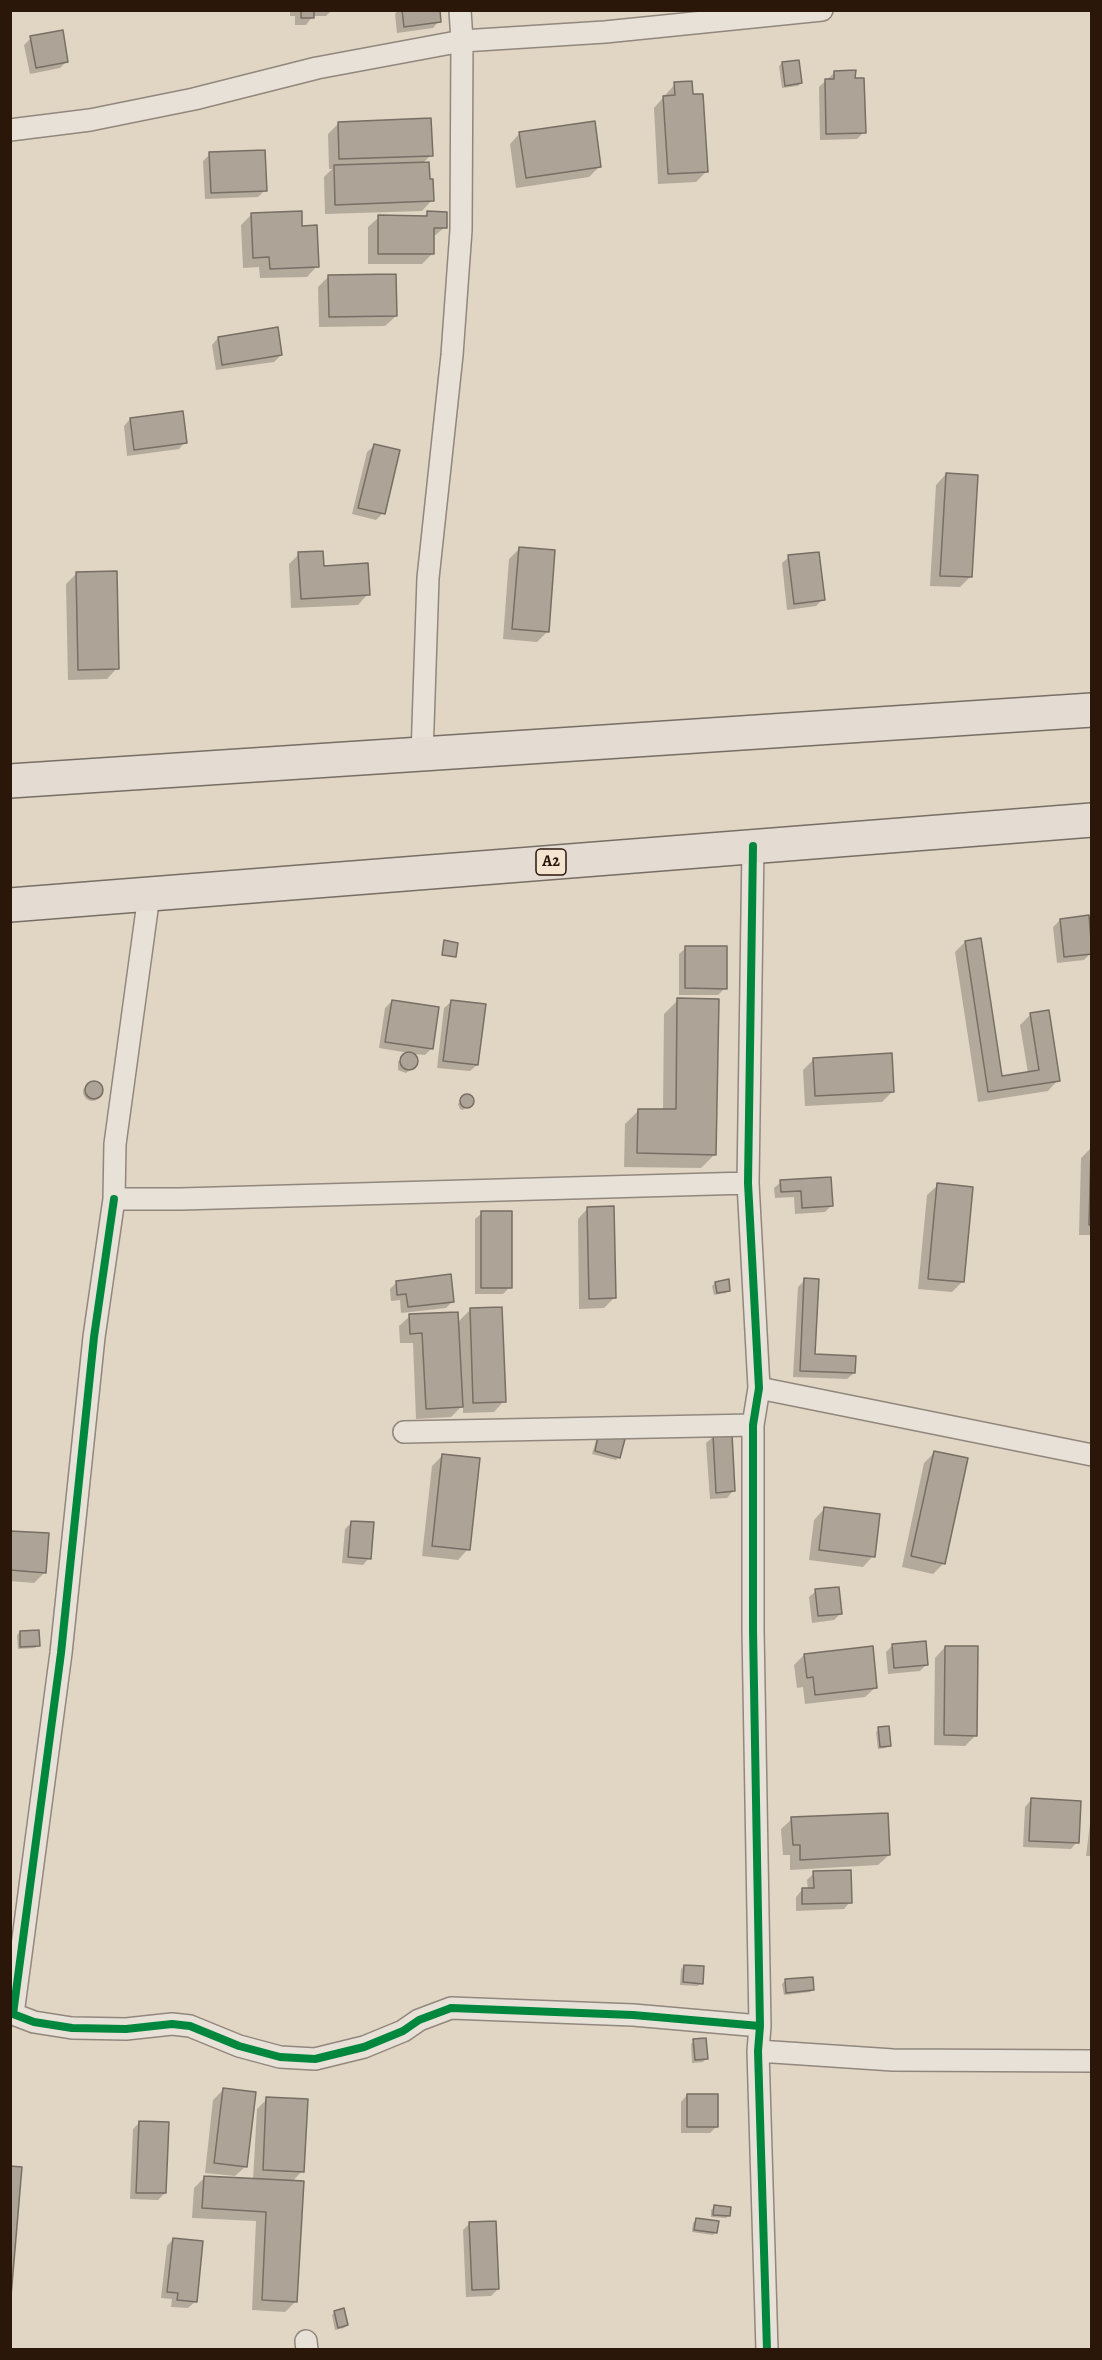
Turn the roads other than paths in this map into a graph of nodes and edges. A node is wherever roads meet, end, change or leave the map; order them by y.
1 (460, 10) edge
2 (822, 10) edge
3 (462, 41) junction
4 (10, 130) edge
5 (1092, 710) edge
6 (422, 755) junction
7 (10, 781) edge
8 (1092, 820) edge
9 (753, 846) junction
10 (148, 895) junction
11 (10, 904) edge
12 (748, 1183) junction
13 (114, 1199) junction
14 (759, 1388) junction
15 (753, 1425) junction
16 (404, 1432) dead end
17 (1092, 1455) edge
18 (12, 2014) edge
19 (760, 2026) junction
20 (758, 2051) junction
21 (1092, 2061) edge
22 (767, 2349) edge

1 - 3 street
2 - 3 street
3 - 4 street
3 - 6 street
5 - 6 highway
6 - 7 highway
8 - 9 highway, A2
9 - 10 highway, A2
9 - 12 street
10 - 11 highway, A2
10 - 13 street
12 - 13 street
12 - 14 street
13 - 18 street
14 - 15 street
14 - 17 street
15 - 16 street
15 - 19 street
18 - 19 street
19 - 20 street
20 - 21 street
20 - 22 street

